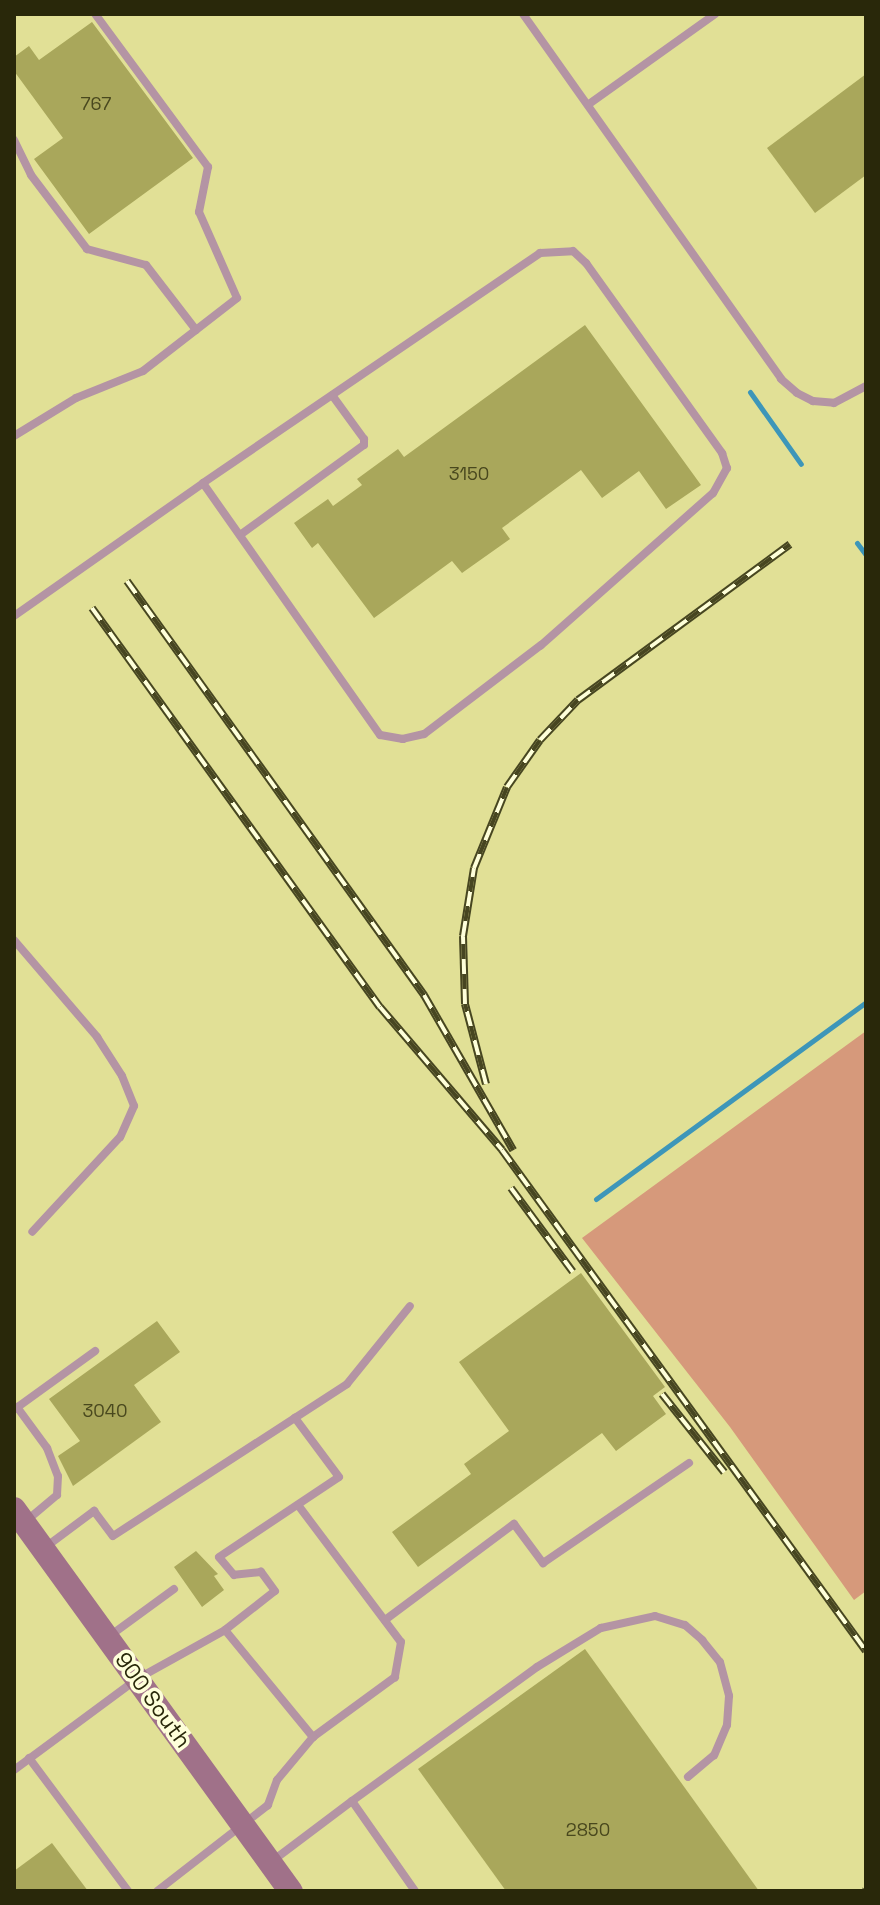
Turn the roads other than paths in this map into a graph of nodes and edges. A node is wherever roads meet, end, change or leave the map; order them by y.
1 (95, 14) edge
2 (523, 14) edge
3 (715, 14) edge
4 (589, 104) junction
5 (14, 140) edge
6 (196, 330) junction
7 (866, 386) edge
8 (332, 395) junction
9 (14, 436) edge
10 (203, 483) junction
11 (240, 535) junction
12 (14, 616) edge
13 (14, 940) edge
14 (32, 1232) dead end
15 (410, 1306) dead end
16 (95, 1351) dead end
17 (15, 1408) edge
18 (295, 1418) junction
19 (689, 1463) dead end
20 (298, 1505) junction
21 (19, 1516) edge
22 (43, 1549) junction
23 (174, 1589) dead end
24 (385, 1620) junction
25 (225, 1630) junction
26 (108, 1638) junction
27 (137, 1679) junction
28 (313, 1737) junction
29 (29, 1758) junction
30 (14, 1770) edge
31 (688, 1777) dead end
32 (352, 1801) junction
33 (242, 1824) junction
34 (270, 1862) junction
35 (128, 1891) edge
36 (157, 1891) edge
37 (291, 1891) edge
38 (415, 1891) edge

1 - 6 lane
2 - 4 lane
3 - 4 lane
4 - 7 lane
5 - 6 lane
6 - 9 lane
8 - 10 lane
8 - 11 lane
8 - 11 lane
10 - 11 lane
10 - 12 lane
13 - 14 lane
15 - 18 lane
16 - 17 lane
17 - 21 lane
18 - 20 lane
18 - 22 lane
19 - 24 lane
20 - 24 lane
20 - 25 lane
21 - 22 street, 900 South
22 - 26 street, 900 South
23 - 26 lane
24 - 28 lane
25 - 27 lane
25 - 28 lane
26 - 27 street, 900 South
27 - 29 lane
27 - 33 street, 900 South
28 - 33 lane
29 - 30 lane
29 - 35 lane
31 - 32 lane
32 - 34 lane
32 - 38 lane
33 - 34 street, 900 South
33 - 36 lane
34 - 37 street, 900 South

